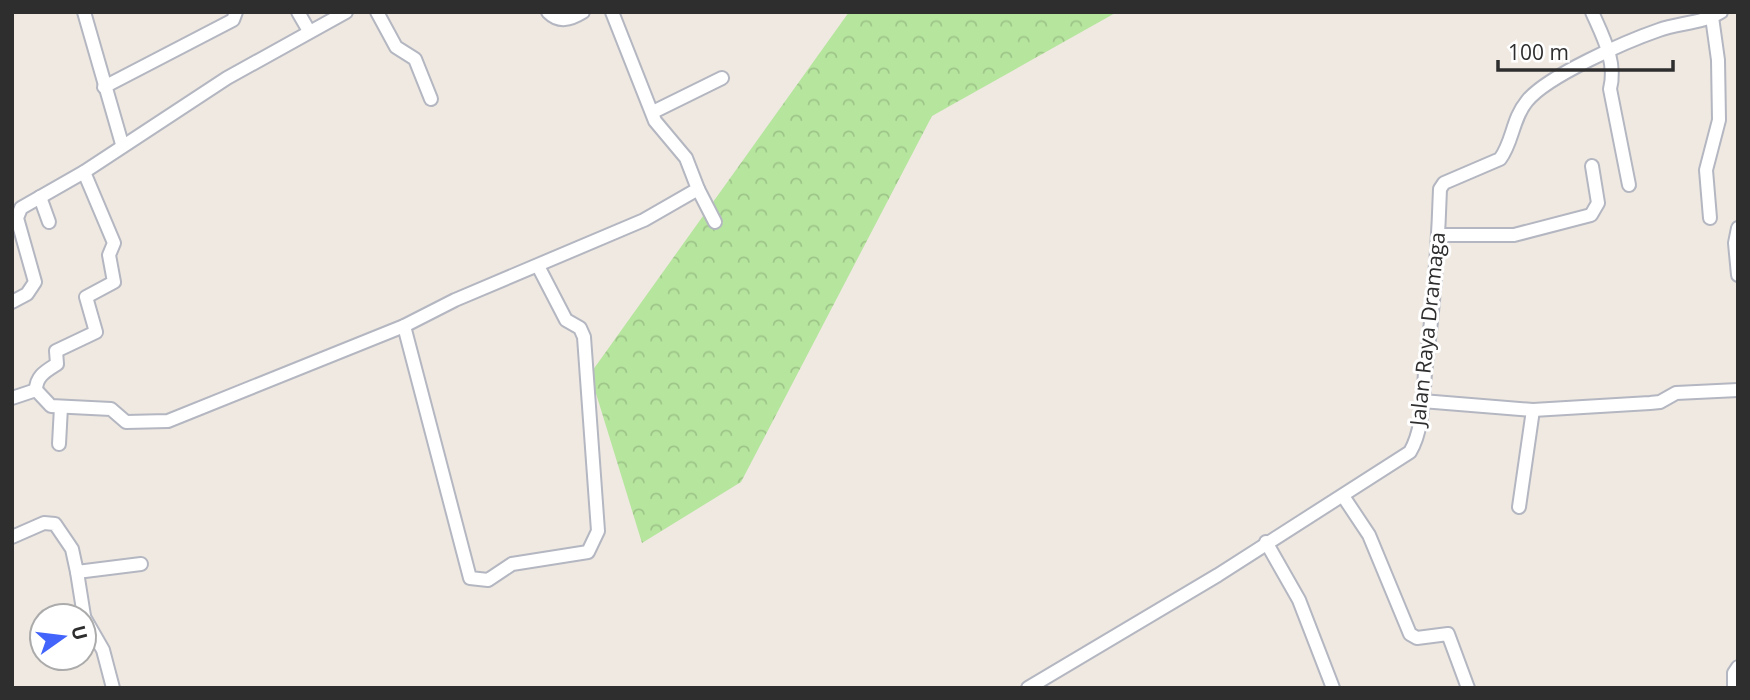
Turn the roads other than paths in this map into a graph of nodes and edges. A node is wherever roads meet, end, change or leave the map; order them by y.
1 (84, 12) edge
2 (236, 12) edge
3 (298, 12) edge
4 (346, 12) edge
5 (377, 12) edge
6 (548, 12) edge
7 (583, 12) edge
8 (612, 12) edge
9 (1592, 12) edge
10 (1717, 15) edge
11 (309, 31) junction
12 (1610, 53) junction
13 (722, 78) dead end
14 (104, 87) junction
15 (431, 99) dead end
16 (653, 112) junction
17 (122, 145) junction
18 (1592, 166) dead end
19 (84, 172) junction
20 (1629, 185) dead end
21 (698, 189) junction
22 (40, 197) junction
23 (1710, 218) dead end
24 (49, 222) dead end
25 (715, 222) dead end
26 (1738, 228) edge
27 (1439, 236) junction
28 (538, 266) junction
29 (1738, 275) edge
30 (12, 302) edge
31 (404, 326) junction
32 (36, 390) junction
33 (1738, 390) edge
34 (12, 398) edge
35 (1422, 401) junction
36 (61, 407) junction
37 (1533, 410) junction
38 (59, 444) dead end
39 (1343, 496) junction
40 (1519, 507) dead end
41 (12, 537) edge
42 (1266, 542) junction
43 (141, 564) dead end
44 (77, 572) junction
45 (82, 602) edge
46 (98, 641) edge
47 (1738, 667) edge
48 (113, 688) edge
49 (1028, 688) edge
50 (1333, 688) edge
51 (1468, 688) edge
52 (1734, 688) edge

1 - 14 street
2 - 14 street
3 - 11 street
4 - 11 street
5 - 15 street
6 - 7 street
8 - 16 street
9 - 12 street
10 - 12 street, Jalan Raya Dramaga
10 - 23 street
11 - 17 street
12 - 20 street
12 - 27 street, Jalan Raya Dramaga
13 - 16 street
14 - 17 street
16 - 21 street
17 - 19 street
18 - 27 street
19 - 22 street
19 - 32 street
21 - 25 street
21 - 28 street
22 - 24 street
22 - 30 street
26 - 29 street
27 - 35 street, Jalan Raya Dramaga
28 - 31 street
28 - 31 street
31 - 36 street
32 - 34 street
32 - 36 street
33 - 37 street
35 - 37 street
35 - 39 street, Jalan Raya Dramaga
36 - 38 street
37 - 40 street
39 - 42 street, Jalan Raya Dramaga
39 - 51 street
41 - 44 street
42 - 49 street, Jalan Raya Dramaga
42 - 50 street
43 - 44 street
44 - 45 street
46 - 48 street
47 - 52 street

